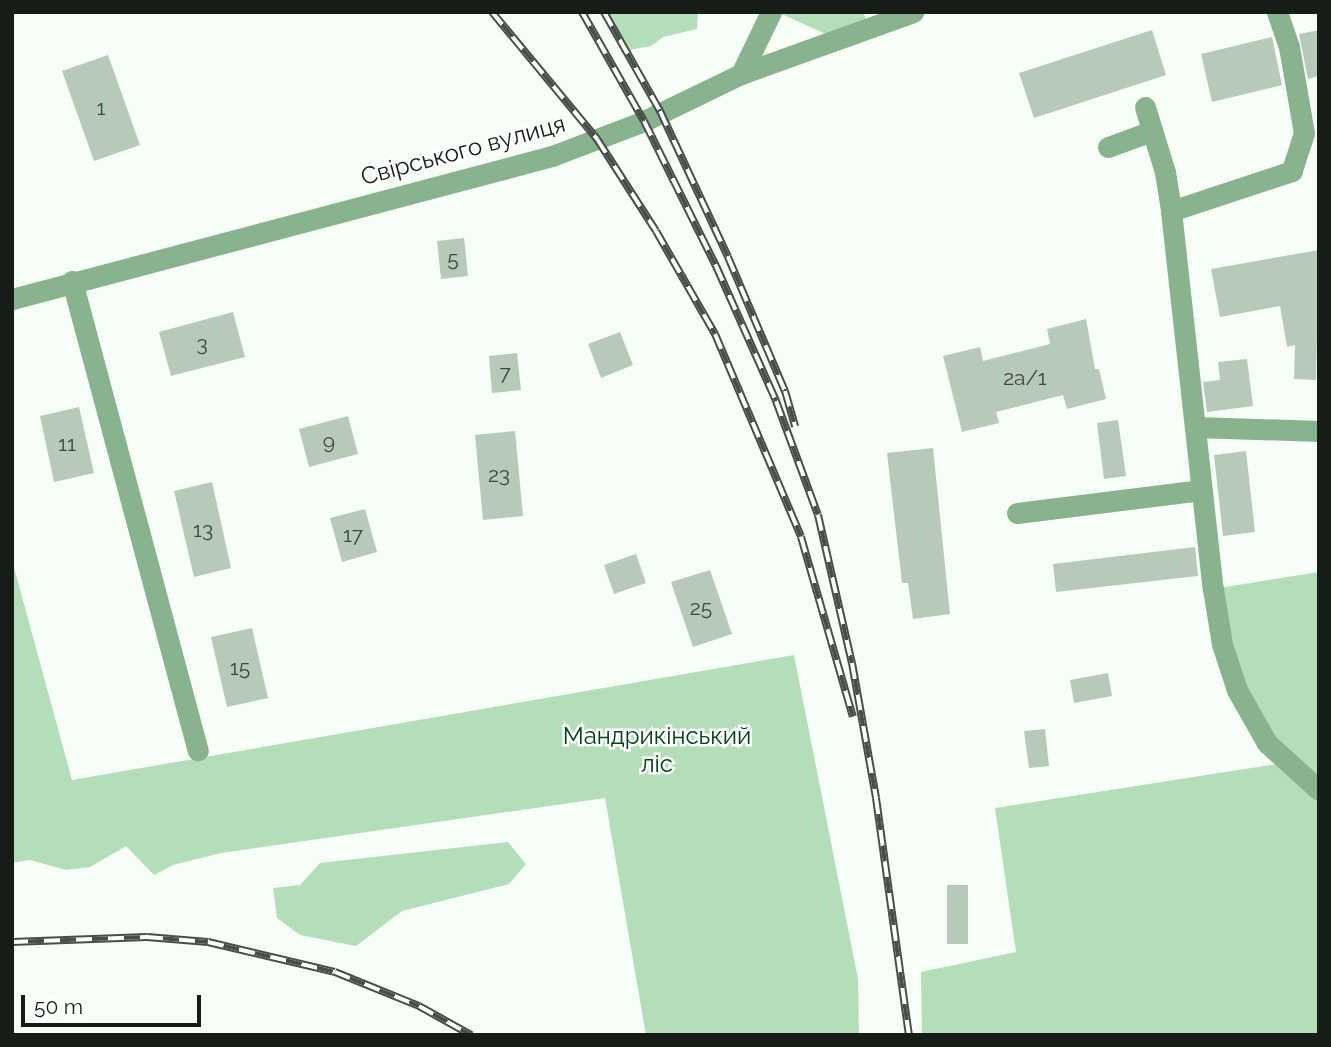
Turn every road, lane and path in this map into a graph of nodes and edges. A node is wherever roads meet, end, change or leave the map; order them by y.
1 (771, 12) edge
2 (914, 12) edge
3 (1277, 12) edge
4 (741, 75) junction
5 (1145, 107) dead end
6 (1152, 131) junction
7 (1108, 148) dead end
8 (1171, 211) junction
9 (72, 281) junction
10 (12, 299) edge
11 (1195, 427) junction
12 (1319, 431) edge
13 (1202, 490) junction
14 (1017, 513) dead end
15 (198, 750) dead end
16 (1319, 790) edge

1 - 4 street
2 - 4 street, Свірського вулиця
3 - 8 street
4 - 9 street, Свірського вулиця
5 - 6 street
6 - 7 street
6 - 8 street
8 - 11 street
9 - 10 street, Свірського вулиця
9 - 15 street
11 - 12 street
11 - 13 street
13 - 14 street
13 - 16 street

